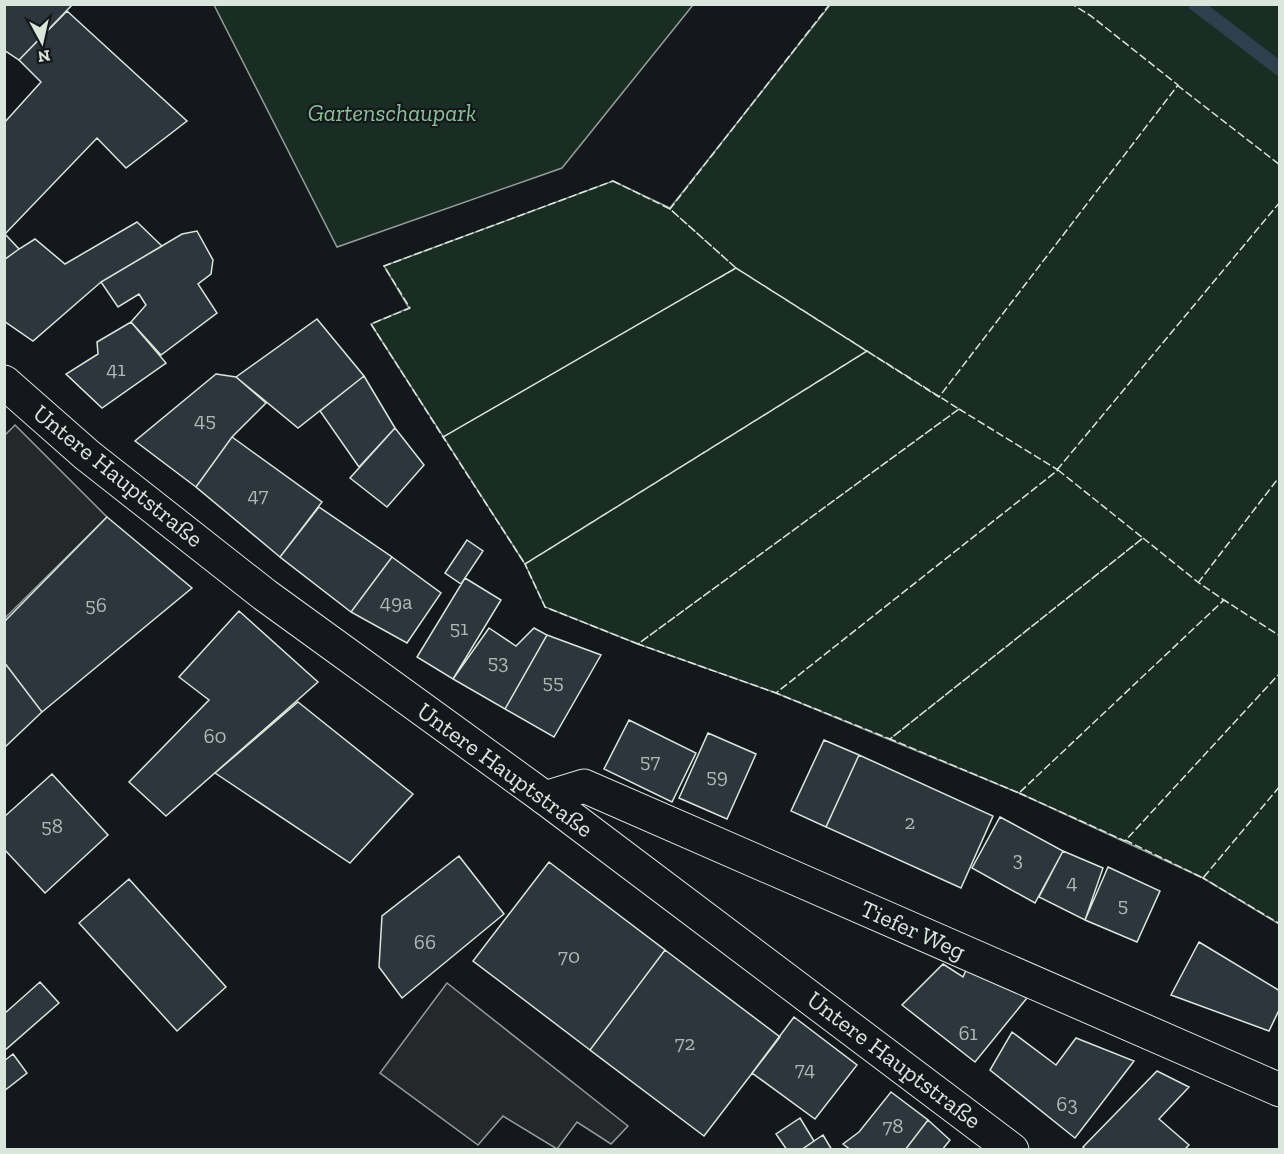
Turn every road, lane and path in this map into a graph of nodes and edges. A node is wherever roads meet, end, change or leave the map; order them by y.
1 (4, 382) edge
2 (545, 798) junction
3 (1280, 1090) edge
4 (1009, 1149) edge

1 - 2 main road, Untere Hauptstraße
2 - 3 main road, Tiefer Weg
2 - 4 main road, Untere Hauptstraße

